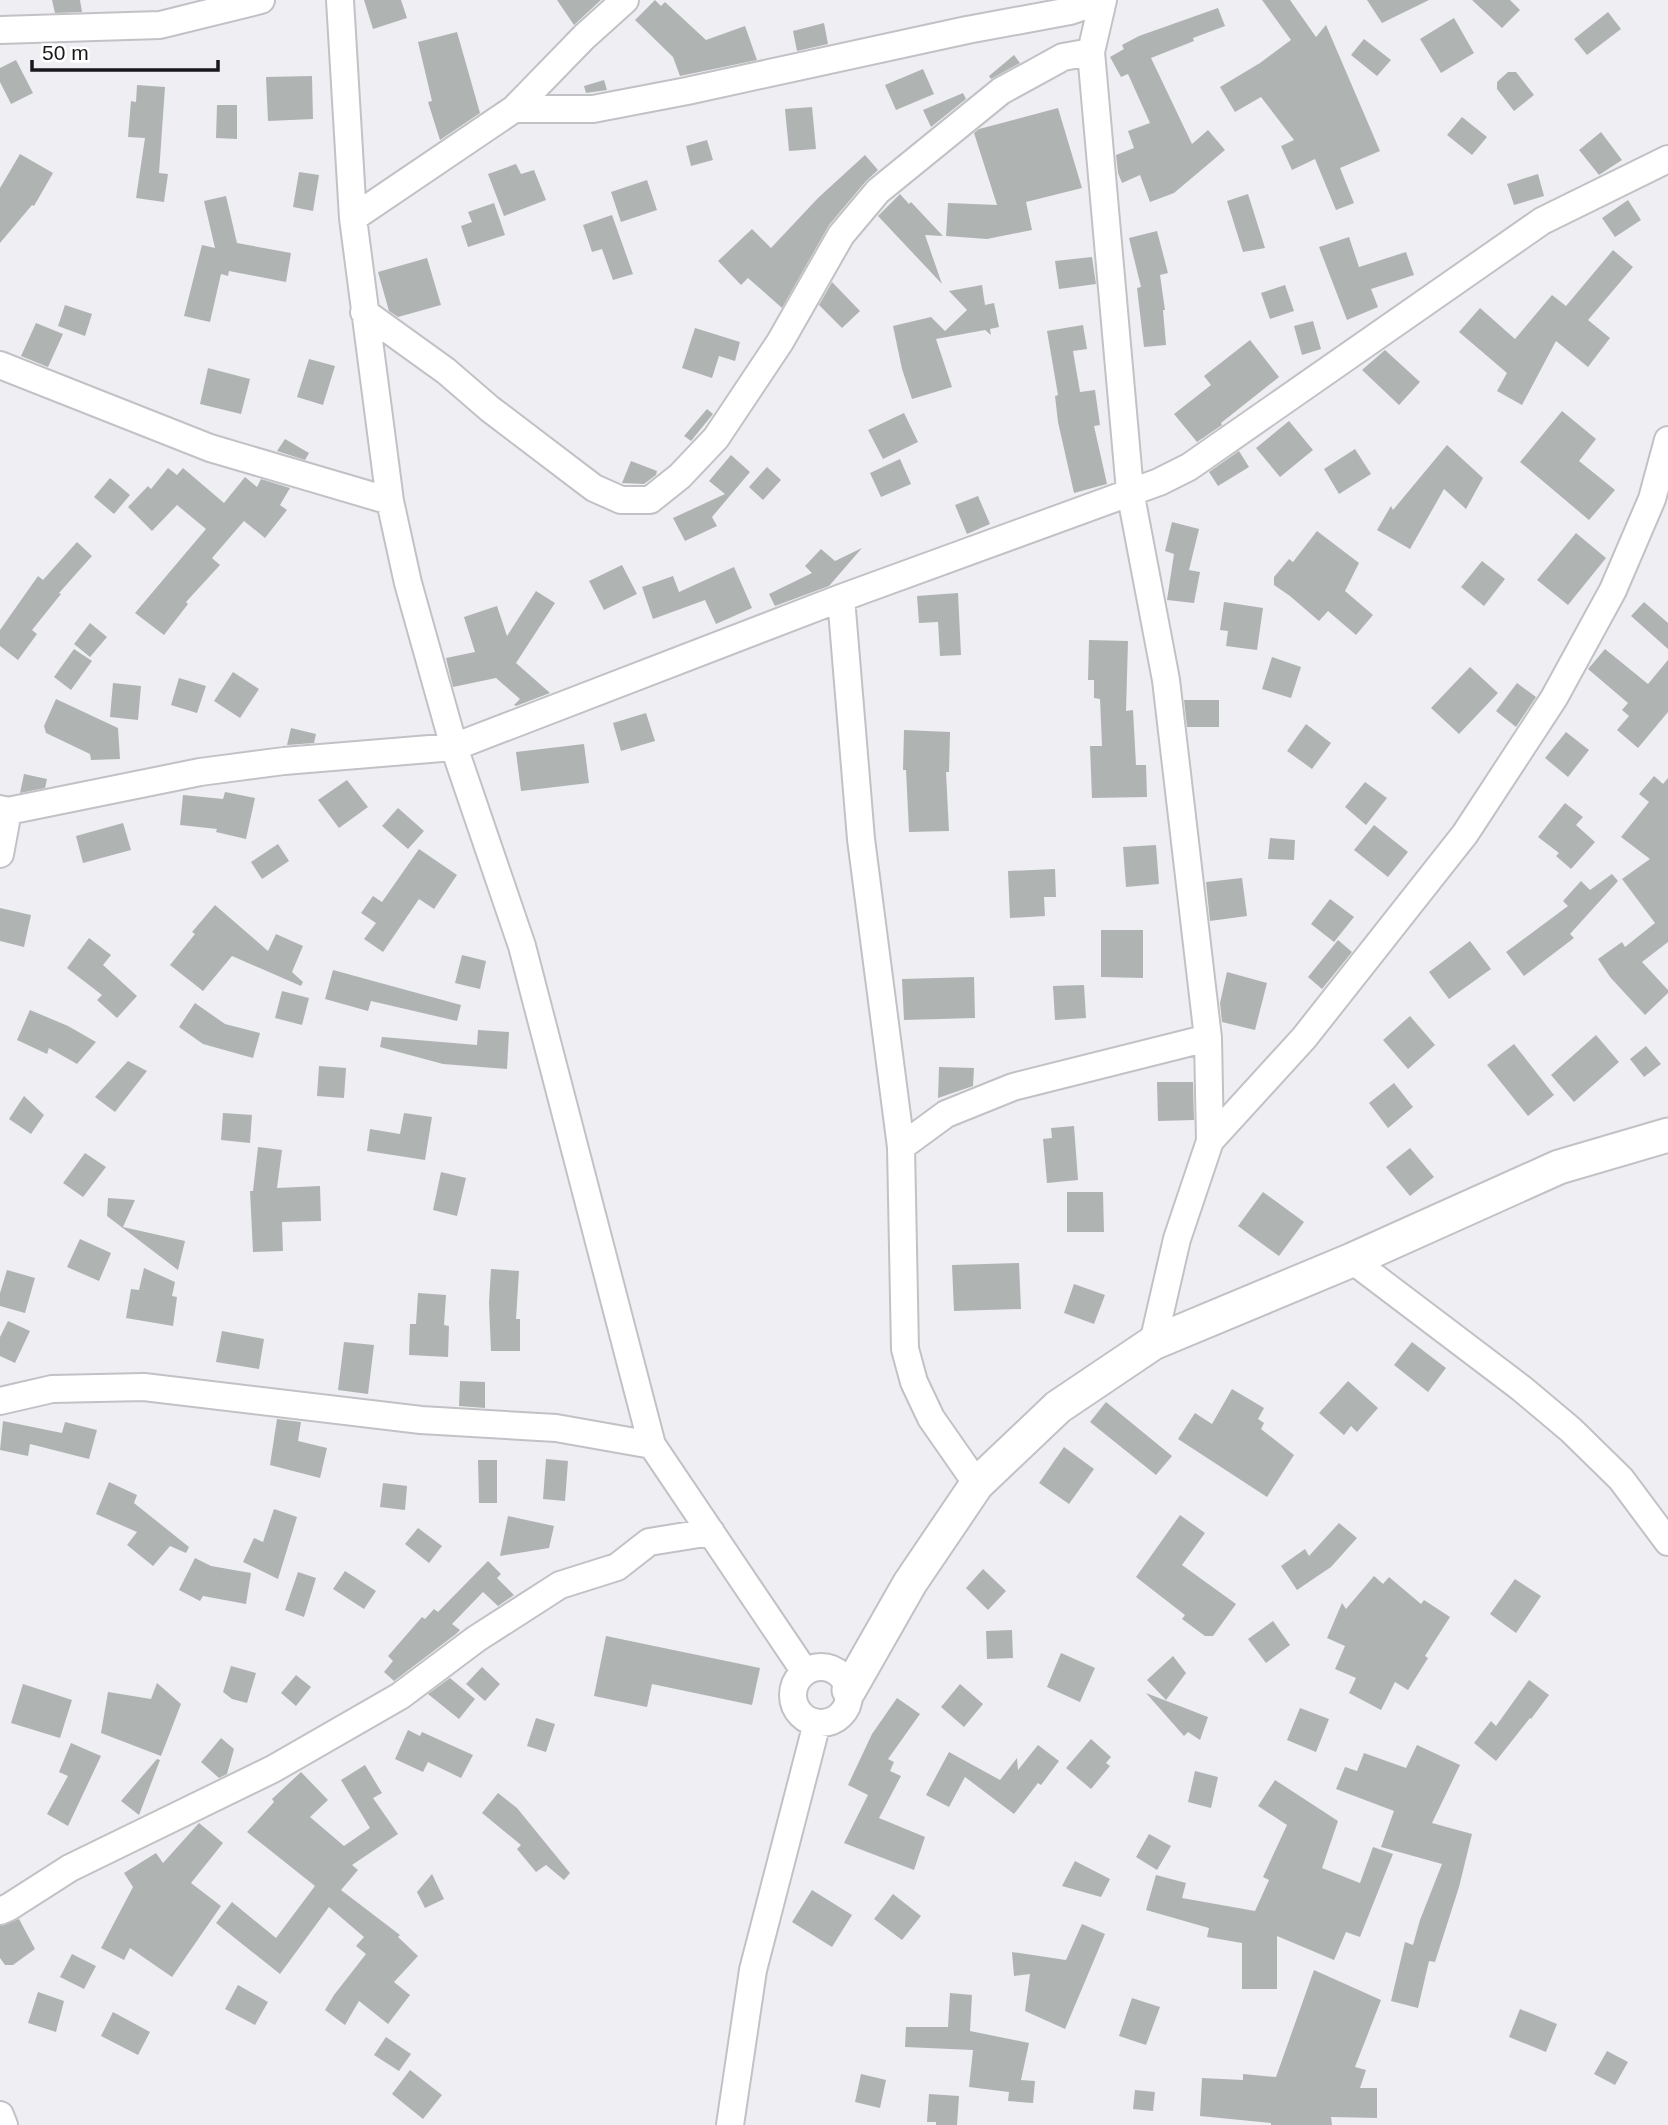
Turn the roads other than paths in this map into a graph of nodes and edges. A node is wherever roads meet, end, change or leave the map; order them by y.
1 (261, 0) edge
2 (340, 0) edge
3 (625, 0) edge
4 (1102, 0) edge
5 (0, 30) edge
6 (1091, 52) junction
7 (514, 109) junction
8 (1668, 159) edge
9 (353, 218) junction
10 (364, 312) junction
11 (10, 368) edge
12 (0, 389) edge
13 (1668, 440) edge
14 (1130, 491) junction
15 (390, 501) junction
16 (841, 598) junction
17 (454, 747) junction
18 (4, 810) edge
19 (0, 854) edge
20 (1208, 1038) junction
21 (1668, 1135) edge
22 (1210, 1141) junction
23 (901, 1147) junction
24 (1352, 1260) junction
25 (1153, 1343) junction
26 (0, 1401) edge
27 (652, 1445) junction
28 (977, 1484) junction
29 (711, 1532) junction
30 (1668, 1542) edge
31 (805, 1672) junction
32 (849, 1690) junction
33 (817, 1723) junction
34 (0, 1911) edge
35 (0, 2115) edge
36 (4, 2125) edge
37 (730, 2125) edge

1 - 5 street
2 - 9 street
3 - 7 street
4 - 6 street
4 - 7 street
6 - 10 street
6 - 14 street
7 - 9 street
8 - 14 street
9 - 10 street
10 - 15 street
11 - 12 street
11 - 15 street
13 - 22 street
14 - 16 street
14 - 20 street
15 - 17 street
16 - 17 street
16 - 23 street
17 - 18 street
17 - 27 street
18 - 19 street
20 - 22 street
20 - 23 street
21 - 24 street
22 - 25 street
23 - 28 street
24 - 25 street
24 - 30 street
25 - 28 street
26 - 27 street
27 - 29 street
28 - 32 street
29 - 31 street
29 - 34 street
31 - 32 street
31 - 33 street
32 - 33 street
33 - 37 street
35 - 36 street

